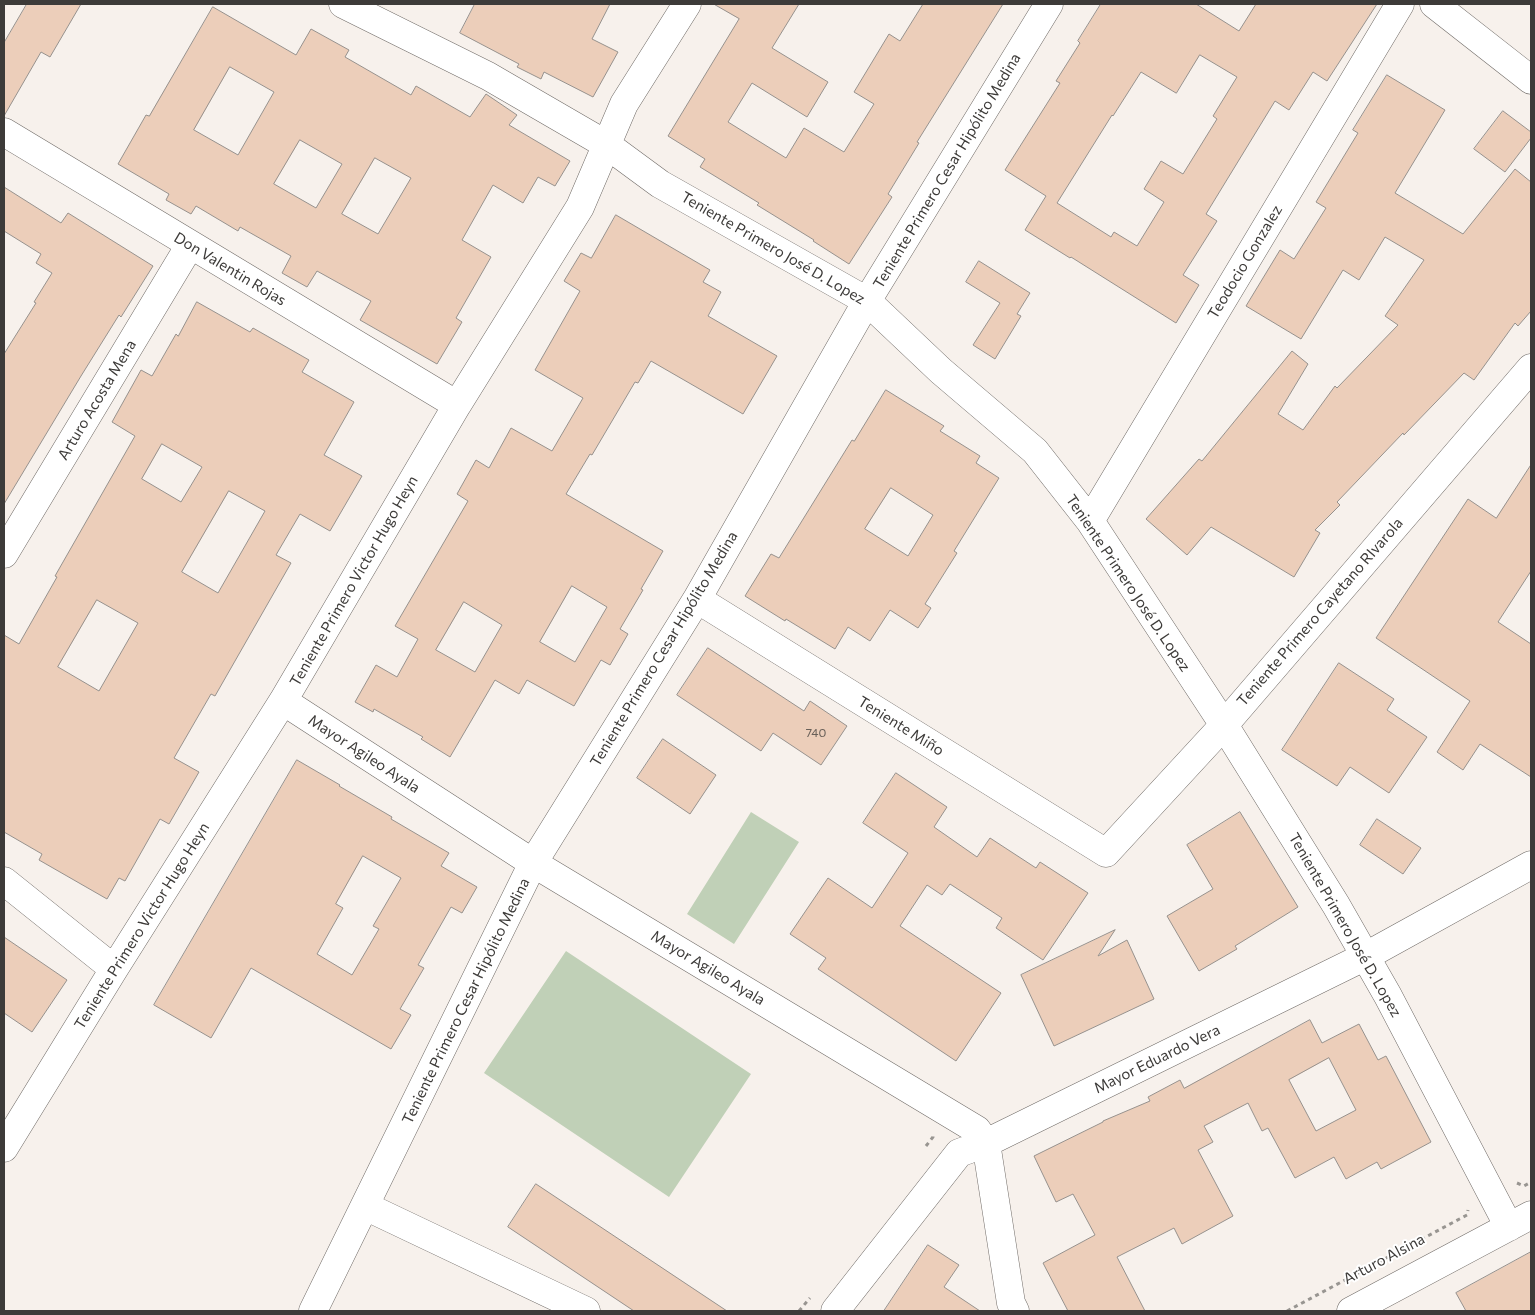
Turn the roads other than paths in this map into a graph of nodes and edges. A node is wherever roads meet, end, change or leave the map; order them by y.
1 (343, 4) edge
2 (687, 4) edge
3 (1049, 4) edge
4 (1400, 4) edge
5 (1434, 4) edge
6 (1531, 80) edge
7 (4, 132) edge
8 (607, 145) junction
9 (190, 245) junction
10 (868, 302) junction
11 (1531, 368) edge
12 (457, 405) junction
13 (1090, 521) junction
14 (4, 554) edge
15 (696, 599) junction
16 (283, 702) junction
17 (1224, 725) junction
18 (1106, 853) joint
19 (533, 863) junction
20 (1531, 865) edge
21 (4, 880) edge
22 (1366, 956) junction
23 (114, 969) junction
24 (986, 1143) junction
25 (4, 1148) edge
26 (365, 1206) junction
27 (1520, 1221) edge
28 (313, 1311) edge
29 (586, 1311) edge
30 (835, 1311) edge
31 (1015, 1311) edge
32 (1350, 1311) edge

1 - 8 street, Teniente Primero José D. Lopez
2 - 8 street, Teniente Primero Victor Hugo Heyn
3 - 10 street, Teniente Primero Cesar Hipólito Medina
4 - 13 street, Teodocio Gonzalez
5 - 6 street
7 - 9 street, Don Valentin Rojas
8 - 10 street, Teniente Primero José D. Lopez
8 - 12 street, Teniente Primero Victor Hugo Heyn
9 - 12 street, Don Valentin Rojas
9 - 14 street, Arturo Acosta Mena
10 - 13 street, Teniente Primero José D. Lopez
10 - 15 street, Teniente Primero Cesar Hipólito Medina
11 - 17 street, Teniente Primero Cayetano RIvarola
12 - 16 street, Teniente Primero Victor Hugo Heyn
13 - 17 street, Teniente Primero José D. Lopez
15 - 18 street, Teniente Miño
15 - 19 street, Teniente Primero Cesar Hipólito Medina
16 - 19 street, Mayor Agileo Ayala
16 - 23 street, Teniente Primero Victor Hugo Heyn
17 - 18 street, Teniente Primero Cayetano RIvarola
17 - 22 street, Teniente Primero José D. Lopez
19 - 24 street, Mayor Agileo Ayala
19 - 26 street, Teniente Primero Cesar Hipólito Medina
20 - 22 street, Mayor Eduardo Vera
21 - 23 street
22 - 24 street, Mayor Eduardo Vera
22 - 27 street, Teniente Primero José D. Lopez
23 - 25 street, Teniente Primero Victor Hugo Heyn
24 - 30 street, Mayor Eduardo Vera
24 - 31 street
26 - 28 street, Teniente Primero Cesar Hipólito Medina
26 - 29 street
27 - 32 street, Arturo Alsina

